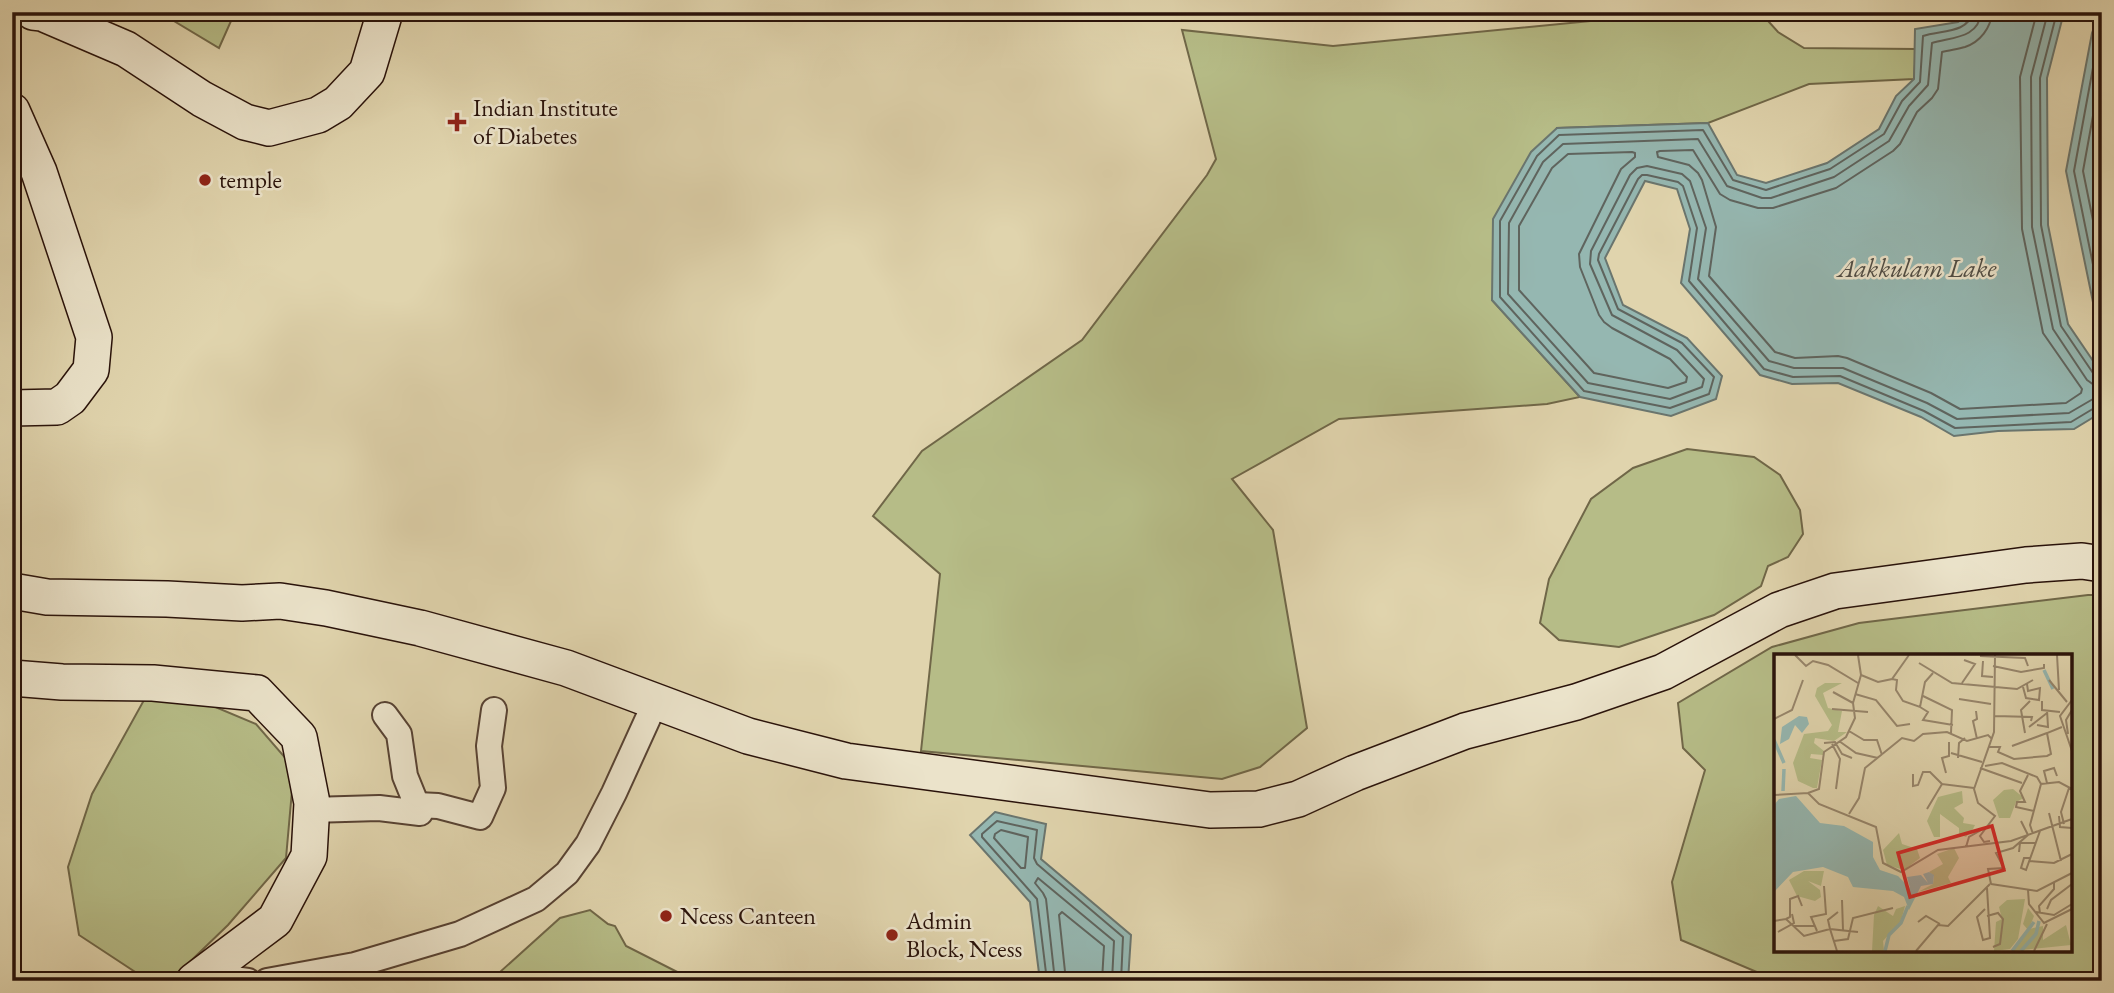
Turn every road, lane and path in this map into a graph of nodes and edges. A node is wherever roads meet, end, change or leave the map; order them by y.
1 (33, 12) edge
2 (385, 12) edge
3 (12, 111) edge
4 (12, 408) edge
5 (2102, 564) edge
6 (12, 591) edge
7 (12, 678) edge
8 (655, 702) junction
9 (494, 710) dead end
10 (386, 715) dead end
11 (417, 806) junction
12 (311, 810) junction
13 (199, 978) edge
14 (248, 981) edge
15 (267, 981) edge

1 - 2 main road
3 - 4 main road
5 - 8 main road
6 - 8 main road
7 - 12 main road
8 - 15 street
9 - 11 street
10 - 11 street
11 - 12 street
12 - 13 main road
13 - 14 street

